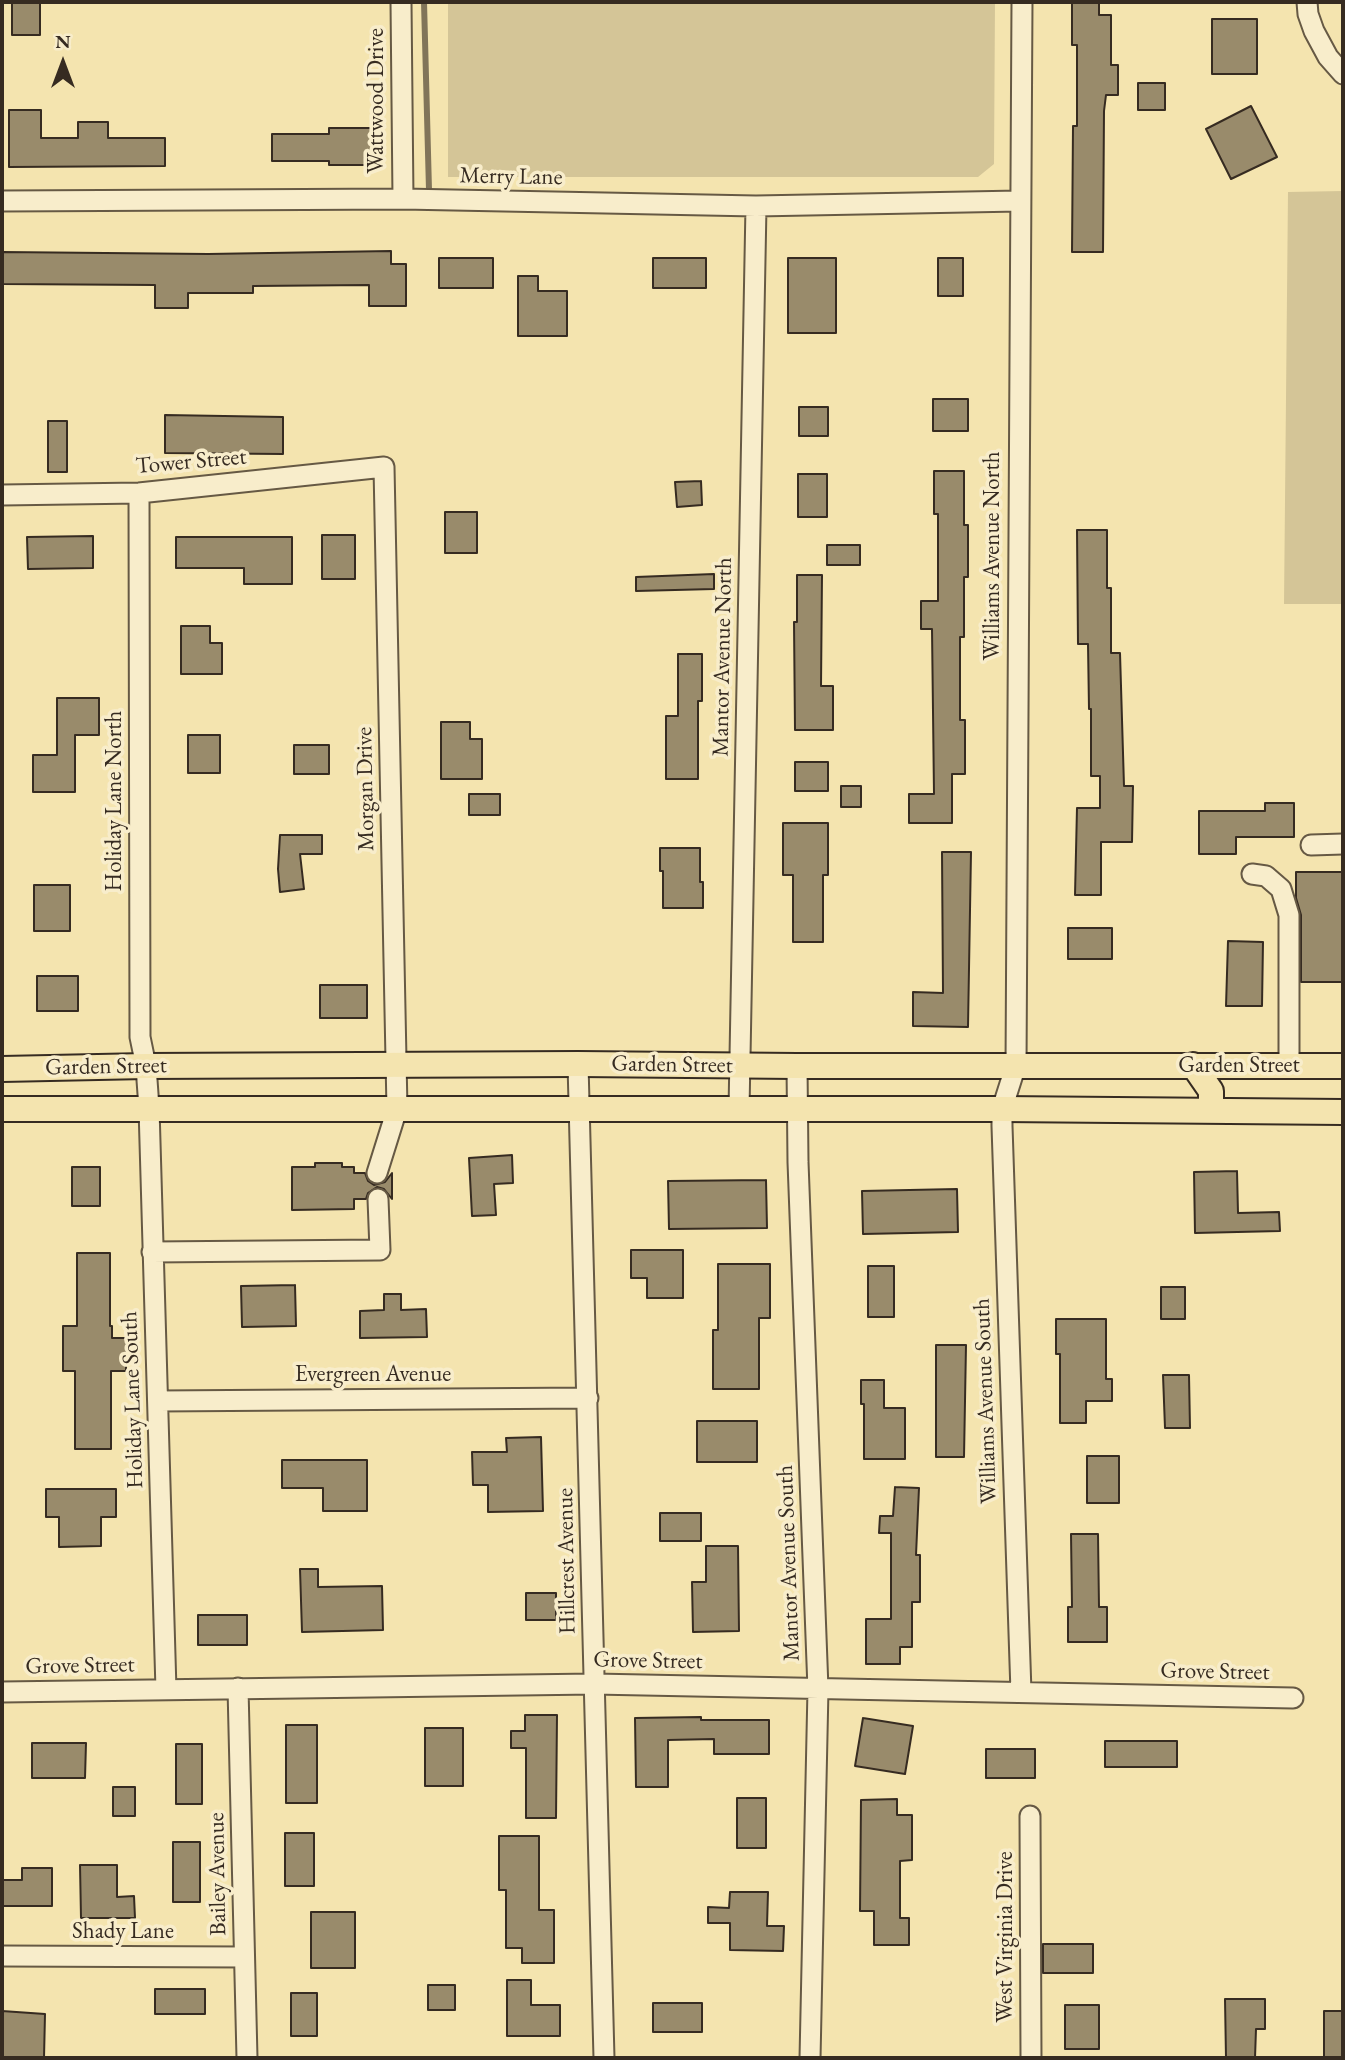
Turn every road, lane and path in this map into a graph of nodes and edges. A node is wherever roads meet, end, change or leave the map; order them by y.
1 (401, 2) edge
2 (1022, 2) edge
3 (1307, 2) edge
4 (1343, 74) edge
5 (402, 200) junction
6 (2, 201) edge
7 (1019, 201) junction
8 (756, 206) junction
9 (384, 467) joint
10 (139, 493) junction
11 (2, 495) edge
12 (1343, 844) edge
13 (1311, 845) dead end
14 (1252, 874) dead end
15 (579, 1064) junction
16 (396, 1065) junction
17 (1016, 1065) junction
18 (1193, 1065) junction
19 (146, 1066) junction
20 (741, 1066) junction
21 (797, 1066) junction
22 (1290, 1066) junction
23 (1343, 1066) edge
24 (2, 1069) edge
25 (149, 1108) junction
26 (2, 1109) edge
27 (397, 1109) junction
28 (580, 1109) junction
29 (740, 1109) junction
30 (797, 1109) junction
31 (1002, 1109) junction
32 (1211, 1111) junction
33 (1343, 1112) edge
34 (377, 1173) dead end
35 (378, 1199) dead end
36 (152, 1252) junction
37 (588, 1398) junction
38 (158, 1401) junction
39 (594, 1684) junction
40 (238, 1688) junction
41 (818, 1689) junction
42 (166, 1690) junction
43 (2, 1692) edge
44 (1021, 1692) junction
45 (1293, 1698) dead end
46 (1030, 1816) dead end
47 (2, 1956) edge
48 (244, 1957) junction
49 (247, 2058) edge
50 (604, 2058) edge
51 (810, 2058) edge
52 (1031, 2058) edge

1 - 5 street, Wattwood Drive
2 - 7 street, Williams Avenue North
3 - 4 street
5 - 6 street, Merry Lane
5 - 8 street, Merry Lane
7 - 8 street, Merry Lane
7 - 17 street, Williams Avenue North
8 - 20 street, Mantor Avenue North
9 - 10 street, Tower Street
9 - 16 street, Morgan Drive
10 - 11 street, Tower Street
10 - 19 street, Holiday Lane North
12 - 13 street
14 - 22 street
15 - 16 main road, Garden Street
15 - 20 main road, Garden Street
15 - 28 street, Hillcrest Avenue
16 - 19 main road, Garden Street
16 - 27 street, Morgan Drive
17 - 18 main road, Garden Street
17 - 21 main road, Garden Street
17 - 31 street, Williams Avenue North
18 - 22 main road, Garden Street
18 - 32 main road
19 - 24 main road, Garden Street
19 - 25 street, Holiday Lane North
20 - 21 main road, Garden Street
20 - 29 street, Mantor Avenue North
21 - 30 street, Mantor Avenue South
22 - 23 main road, Garden Street
25 - 26 main road, Garden Street
25 - 27 main road, Garden Street
25 - 36 street, Holiday Lane South
27 - 28 main road, Garden Street
27 - 34 street, Morgan Drive
28 - 29 main road, Garden Street
28 - 37 street, Hillcrest Avenue
29 - 30 main road, Garden Street
30 - 31 main road, Garden Street
30 - 41 street, Mantor Avenue South
31 - 32 main road, Garden Street
31 - 44 street, Williams Avenue South
32 - 33 main road, Garden Street
35 - 36 street
36 - 38 street, Holiday Lane South
37 - 38 street, Evergreen Avenue
37 - 39 street, Hillcrest Avenue
38 - 42 street, Holiday Lane South
39 - 40 street, Grove Street
39 - 41 street, Grove Street
39 - 50 street, Hillcrest Avenue
40 - 42 street, Grove Street
40 - 48 street, Bailey Avenue
41 - 44 street, Grove Street
41 - 51 street, Mantor Avenue South
42 - 43 street, Grove Street
44 - 45 street, Grove Street
46 - 52 street, West Virginia Drive
47 - 48 street, Shady Lane
48 - 49 street, Bailey Avenue

